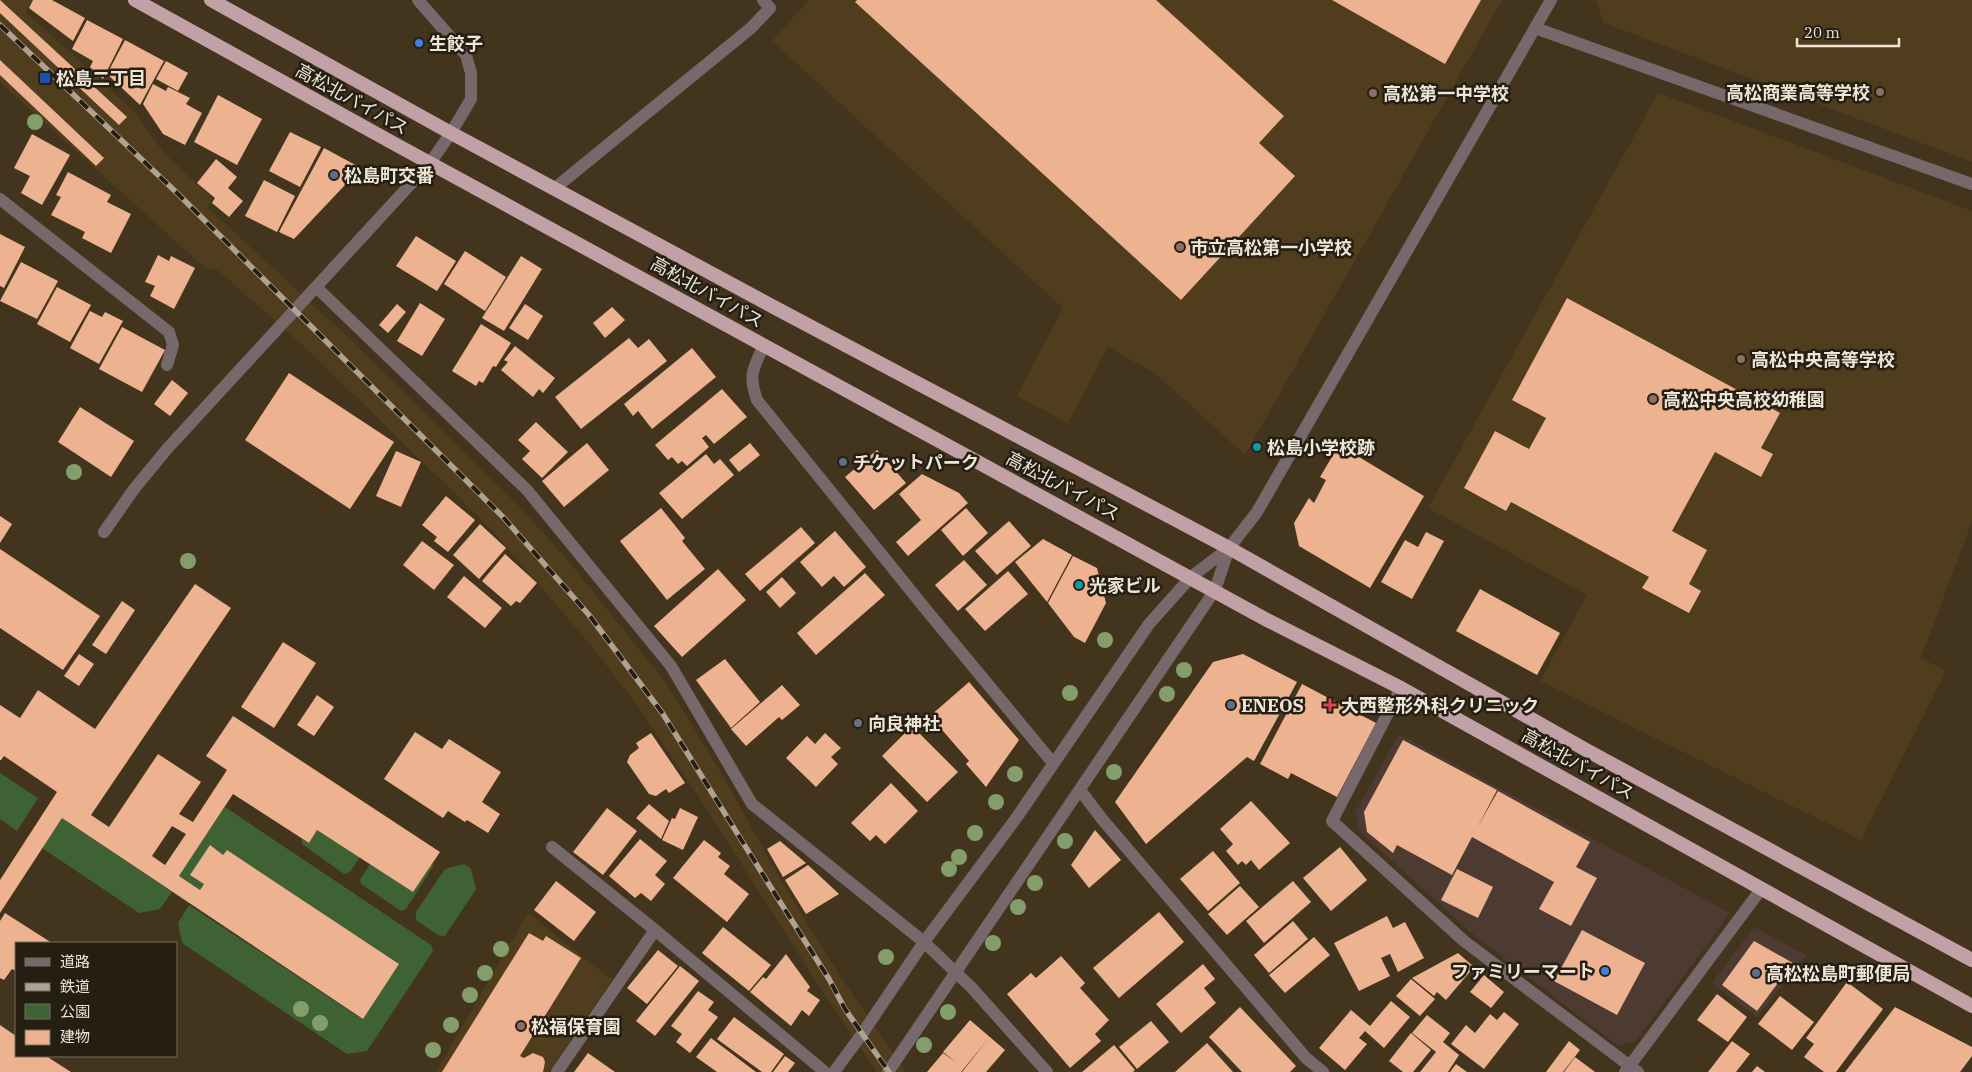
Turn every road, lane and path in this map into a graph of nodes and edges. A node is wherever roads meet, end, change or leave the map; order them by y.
1 (135, 0) edge
2 (211, 0) edge
3 (418, 0) edge
4 (1551, 0) edge
5 (770, 3) edge
6 (1535, 28) junction
7 (451, 133) junction
8 (430, 163) junction
9 (1972, 184) edge
10 (555, 188) junction
11 (0, 199) edge
12 (316, 287) junction
13 (764, 345) junction
14 (167, 365) dead end
15 (104, 532) dead end
16 (1229, 548) junction
17 (1191, 577) junction
18 (1215, 590) junction
19 (1401, 688) junction
20 (1054, 763) junction
21 (1080, 790) junction
22 (552, 847) dead end
23 (1762, 888) junction
24 (655, 930) junction
25 (924, 942) junction
26 (1972, 960) edge
27 (954, 972) junction
28 (1972, 1006) edge
29 (1631, 1070) edge
30 (557, 1072) edge
31 (826, 1072) edge
32 (834, 1072) edge
33 (888, 1072) edge
34 (1048, 1072) edge
35 (1323, 1072) edge

1 - 8 highway, 高松北バイパス
2 - 7 highway, 高松北バイパス
3 - 7 street
4 - 6 street
5 - 10 street
6 - 9 street
6 - 16 street
7 - 8 street
7 - 10 highway, 高松北バイパス
8 - 12 street
8 - 13 highway, 高松北バイパス
10 - 16 highway, 高松北バイパス
11 - 14 street
12 - 15 street
12 - 25 street
13 - 17 highway, 高松北バイパス
13 - 20 street
16 - 17 street
16 - 18 street
16 - 26 highway, 高松北バイパス
17 - 18 highway, 高松北バイパス
17 - 20 street
18 - 19 highway, 高松北バイパス
18 - 21 street
19 - 23 highway, 高松北バイパス
19 - 29 street
20 - 25 street
21 - 27 street
21 - 35 street
22 - 24 street
23 - 28 highway, 高松北バイパス
23 - 29 street
24 - 30 street
24 - 31 street
25 - 27 street
25 - 32 street
27 - 33 street
27 - 34 street

